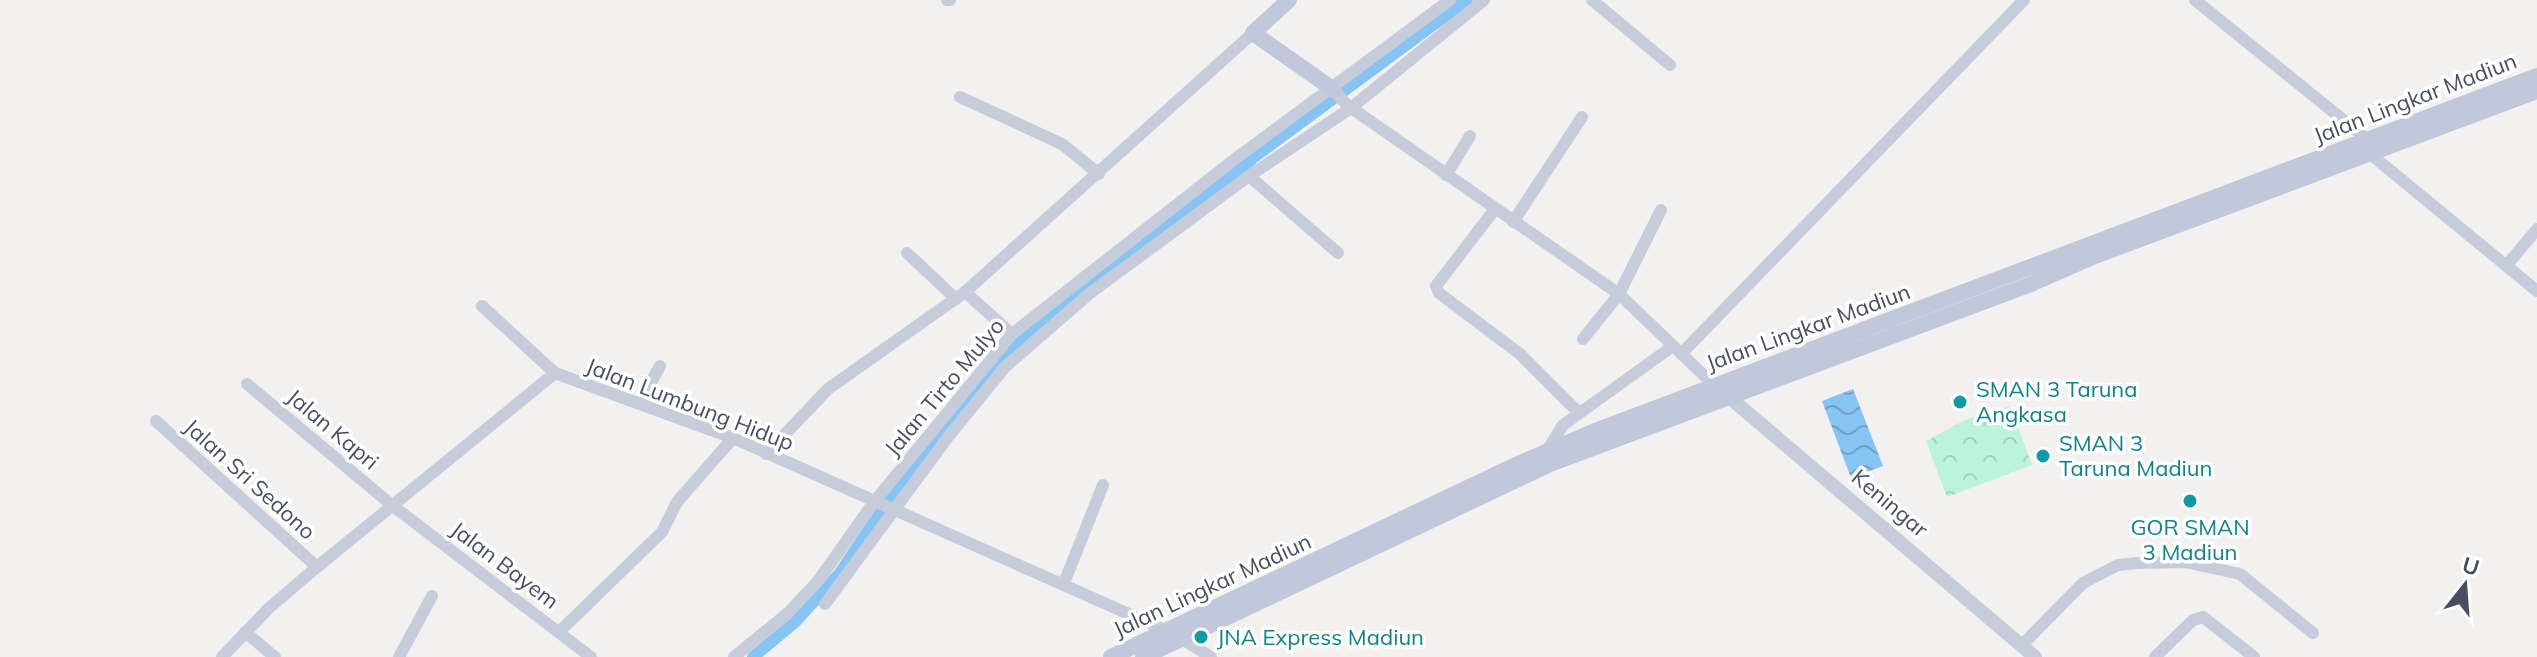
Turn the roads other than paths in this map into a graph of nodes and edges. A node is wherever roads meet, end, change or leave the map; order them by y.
1 (1289, 0) edge
2 (1484, 0) edge
3 (1592, 0) edge
4 (2024, 0) edge
5 (2195, 0) edge
6 (1449, 7) edge
7 (1253, 33) junction
8 (1670, 65) dead end
9 (2537, 76) edge
10 (1332, 89) junction
11 (2537, 91) edge
12 (960, 97) dead end
13 (1349, 106) junction
14 (1582, 117) dead end
15 (1470, 136) dead end
16 (2369, 147) junction
17 (1099, 174) junction
18 (1446, 175) junction
19 (1249, 176) junction
20 (1495, 209) junction
21 (1661, 210) dead end
22 (1513, 222) junction
23 (2537, 229) edge
24 (907, 253) dead end
25 (1338, 253) dead end
26 (2507, 265) junction
27 (2537, 291) edge
28 (1619, 294) junction
29 (961, 296) junction
30 (482, 306) dead end
31 (1930, 313) junction
32 (1012, 334) junction
33 (1583, 339) dead end
34 (1677, 350) junction
35 (660, 366) dead end
36 (555, 373) junction
37 (247, 384) dead end
38 (1714, 385) junction
39 (1728, 396) junction
40 (639, 404) junction
41 (1579, 413) junction
42 (156, 421) dead end
43 (733, 438) junction
44 (766, 454) junction
45 (1547, 458) junction
46 (1103, 485) dead end
47 (876, 503) junction
48 (393, 506) junction
49 (894, 511) junction
50 (317, 567) junction
51 (1064, 583) junction
52 (432, 596) dead end
53 (825, 604) dead end
54 (245, 632) junction
55 (559, 632) junction
56 (2313, 633) dead end
57 (1175, 635) junction
58 (2028, 653) edge
59 (222, 657) edge
60 (275, 657) edge
61 (399, 657) edge
62 (591, 657) edge
63 (734, 657) edge
64 (1111, 657) edge
65 (1143, 657) edge
66 (1211, 657) edge
67 (2155, 657) edge
68 (2254, 657) edge

1 - 7 main road
2 - 6 street
3 - 8 street
4 - 34 street
5 - 16 street
6 - 10 street, Jalan Tirto Mulyo
6 - 13 street
7 - 10 main road
7 - 17 street
9 - 16 main road, Jalan Lingkar Madiun
10 - 13 street
10 - 32 street, Jalan Tirto Mulyo
11 - 16 main road, Jalan Lingkar Madiun
12 - 17 street
13 - 18 street
13 - 19 street
14 - 22 street
15 - 18 street
16 - 26 street
16 - 31 main road, Jalan Lingkar Madiun
17 - 29 street
18 - 20 street
19 - 25 street
19 - 49 street
20 - 22 street
20 - 41 street
21 - 28 street
22 - 28 street
23 - 26 street
24 - 29 street
26 - 27 street
28 - 33 street
28 - 34 street
29 - 32 street
29 - 44 street
30 - 36 street
31 - 38 main road, Jalan Lingkar Madiun
31 - 39 main road, Jalan Lingkar Madiun
32 - 47 street, Jalan Tirto Mulyo
34 - 38 street
34 - 41 street
35 - 40 street
36 - 40 street, Jalan Lumbung Hidup
36 - 48 street, Jalan Lumbung Hidup
37 - 48 street, Jalan Kapri
38 - 39 street, Keningar
38 - 45 main road, Jalan Lingkar Madiun
39 - 45 main road, Jalan Lingkar Madiun
39 - 58 street, Keningar
40 - 43 street, Jalan Lumbung Hidup
41 - 45 street
42 - 50 street, Jalan Sri Sedono
43 - 44 street, Jalan Lumbung Hidup
43 - 55 street
44 - 47 street, Jalan Lumbung Hidup
45 - 57 main road, Jalan Lingkar Madiun
46 - 51 street
47 - 49 street, Jalan Lumbung Hidup
47 - 63 street, Jalan Tirto Mulyo
48 - 50 street, Jalan Lumbung Hidup
48 - 55 street, Jalan Bayem
49 - 51 street, Jalan Lumbung Hidup
49 - 53 street
50 - 54 street, Jalan Lumbung Hidup
51 - 57 street, Jalan Lumbung Hidup
52 - 61 street
54 - 59 street, Jalan Lumbung Hidup
54 - 60 street
55 - 62 street, Jalan Bayem
56 - 58 street
57 - 64 main road, Jalan Lingkar Madiun
57 - 65 main road, Jalan Lingkar Madiun
57 - 66 street, Jalan Lumbung Hidup
67 - 68 street

